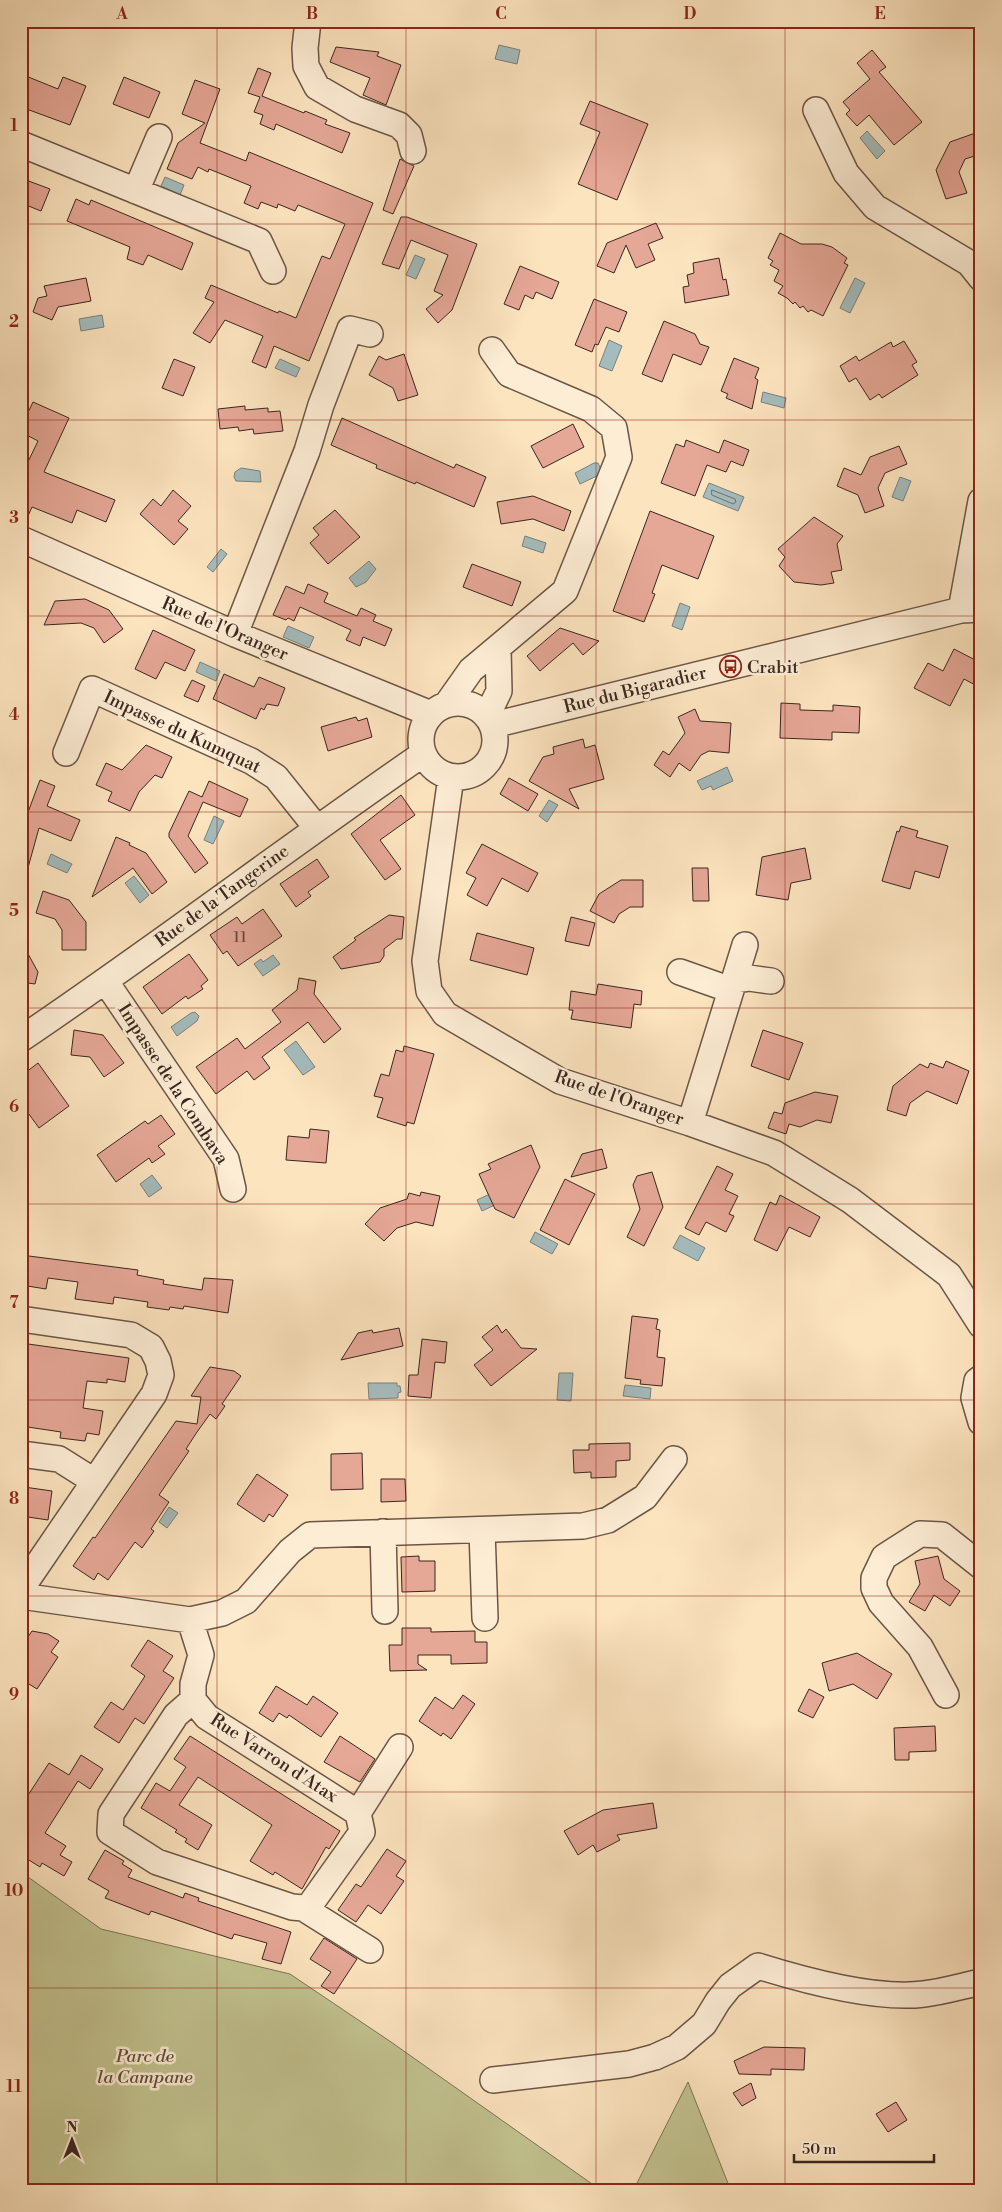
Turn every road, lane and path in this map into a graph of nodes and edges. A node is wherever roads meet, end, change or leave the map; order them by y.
1 (308, 21) edge
2 (816, 110) dead end
3 (159, 137) dead end
4 (21, 144) edge
5 (413, 151) dead end
6 (136, 191) junction
7 (273, 271) dead end
8 (981, 278) edge
9 (370, 334) dead end
10 (492, 350) dead end
11 (981, 501) edge
12 (21, 539) edge
13 (971, 609) edge
14 (235, 634) junction
15 (498, 648) junction
16 (439, 709) junction
17 (490, 720) junction
18 (66, 753) dead end
19 (423, 754) junction
20 (451, 777) junction
21 (316, 827) junction
22 (745, 945) dead end
23 (680, 972) dead end
24 (771, 981) dead end
25 (106, 982) junction
26 (732, 985) junction
27 (21, 1039) edge
28 (690, 1122) junction
29 (233, 1190) dead end
30 (21, 1319) edge
31 (981, 1325) edge
32 (981, 1378) edge
33 (981, 1422) edge
34 (21, 1454) edge
35 (674, 1459) dead end
36 (94, 1481) junction
37 (482, 1530) junction
38 (383, 1532) junction
39 (981, 1566) edge
40 (21, 1589) edge
41 (21, 1596) edge
42 (385, 1611) dead end
43 (485, 1618) dead end
44 (190, 1620) junction
45 (946, 1695) dead end
46 (193, 1700) junction
47 (400, 1747) dead end
48 (358, 1813) junction
49 (303, 1908) junction
50 (370, 1950) dead end
51 (981, 1982) edge
52 (493, 2080) dead end

1 - 5 street
2 - 8 street
3 - 6 street
4 - 6 street
6 - 7 street
9 - 14 street
10 - 15 street
11 - 13 street
12 - 14 street, Rue de l'Oranger
13 - 17 street, Rue du Bigaradier
14 - 16 street, Rue de l'Oranger
15 - 16 street
15 - 17 street
16 - 17 street
16 - 19 street
17 - 20 street
18 - 21 street, Impasse du Kumquat
19 - 20 street
19 - 21 street, Rue de la Tangerine
20 - 28 street, Rue de l'Oranger
21 - 25 street, Rue de la Tangerine
22 - 26 street
23 - 26 street
24 - 26 street
25 - 27 street, Rue de la Tangerine
25 - 29 street, Impasse de la Combava
26 - 28 street
28 - 31 street, Rue de l'Oranger
30 - 36 street
32 - 33 street
34 - 36 street
35 - 37 street
36 - 40 street
37 - 38 street
37 - 43 street
38 - 42 street
38 - 44 street
39 - 45 street
41 - 44 street
44 - 46 street, Rue Varron d'Atax
46 - 48 street, Rue Varron d'Atax
46 - 49 street, Rue Varron d'Atax
47 - 48 street
48 - 49 street
49 - 50 street, Rue Varron d'Atax
51 - 52 street

